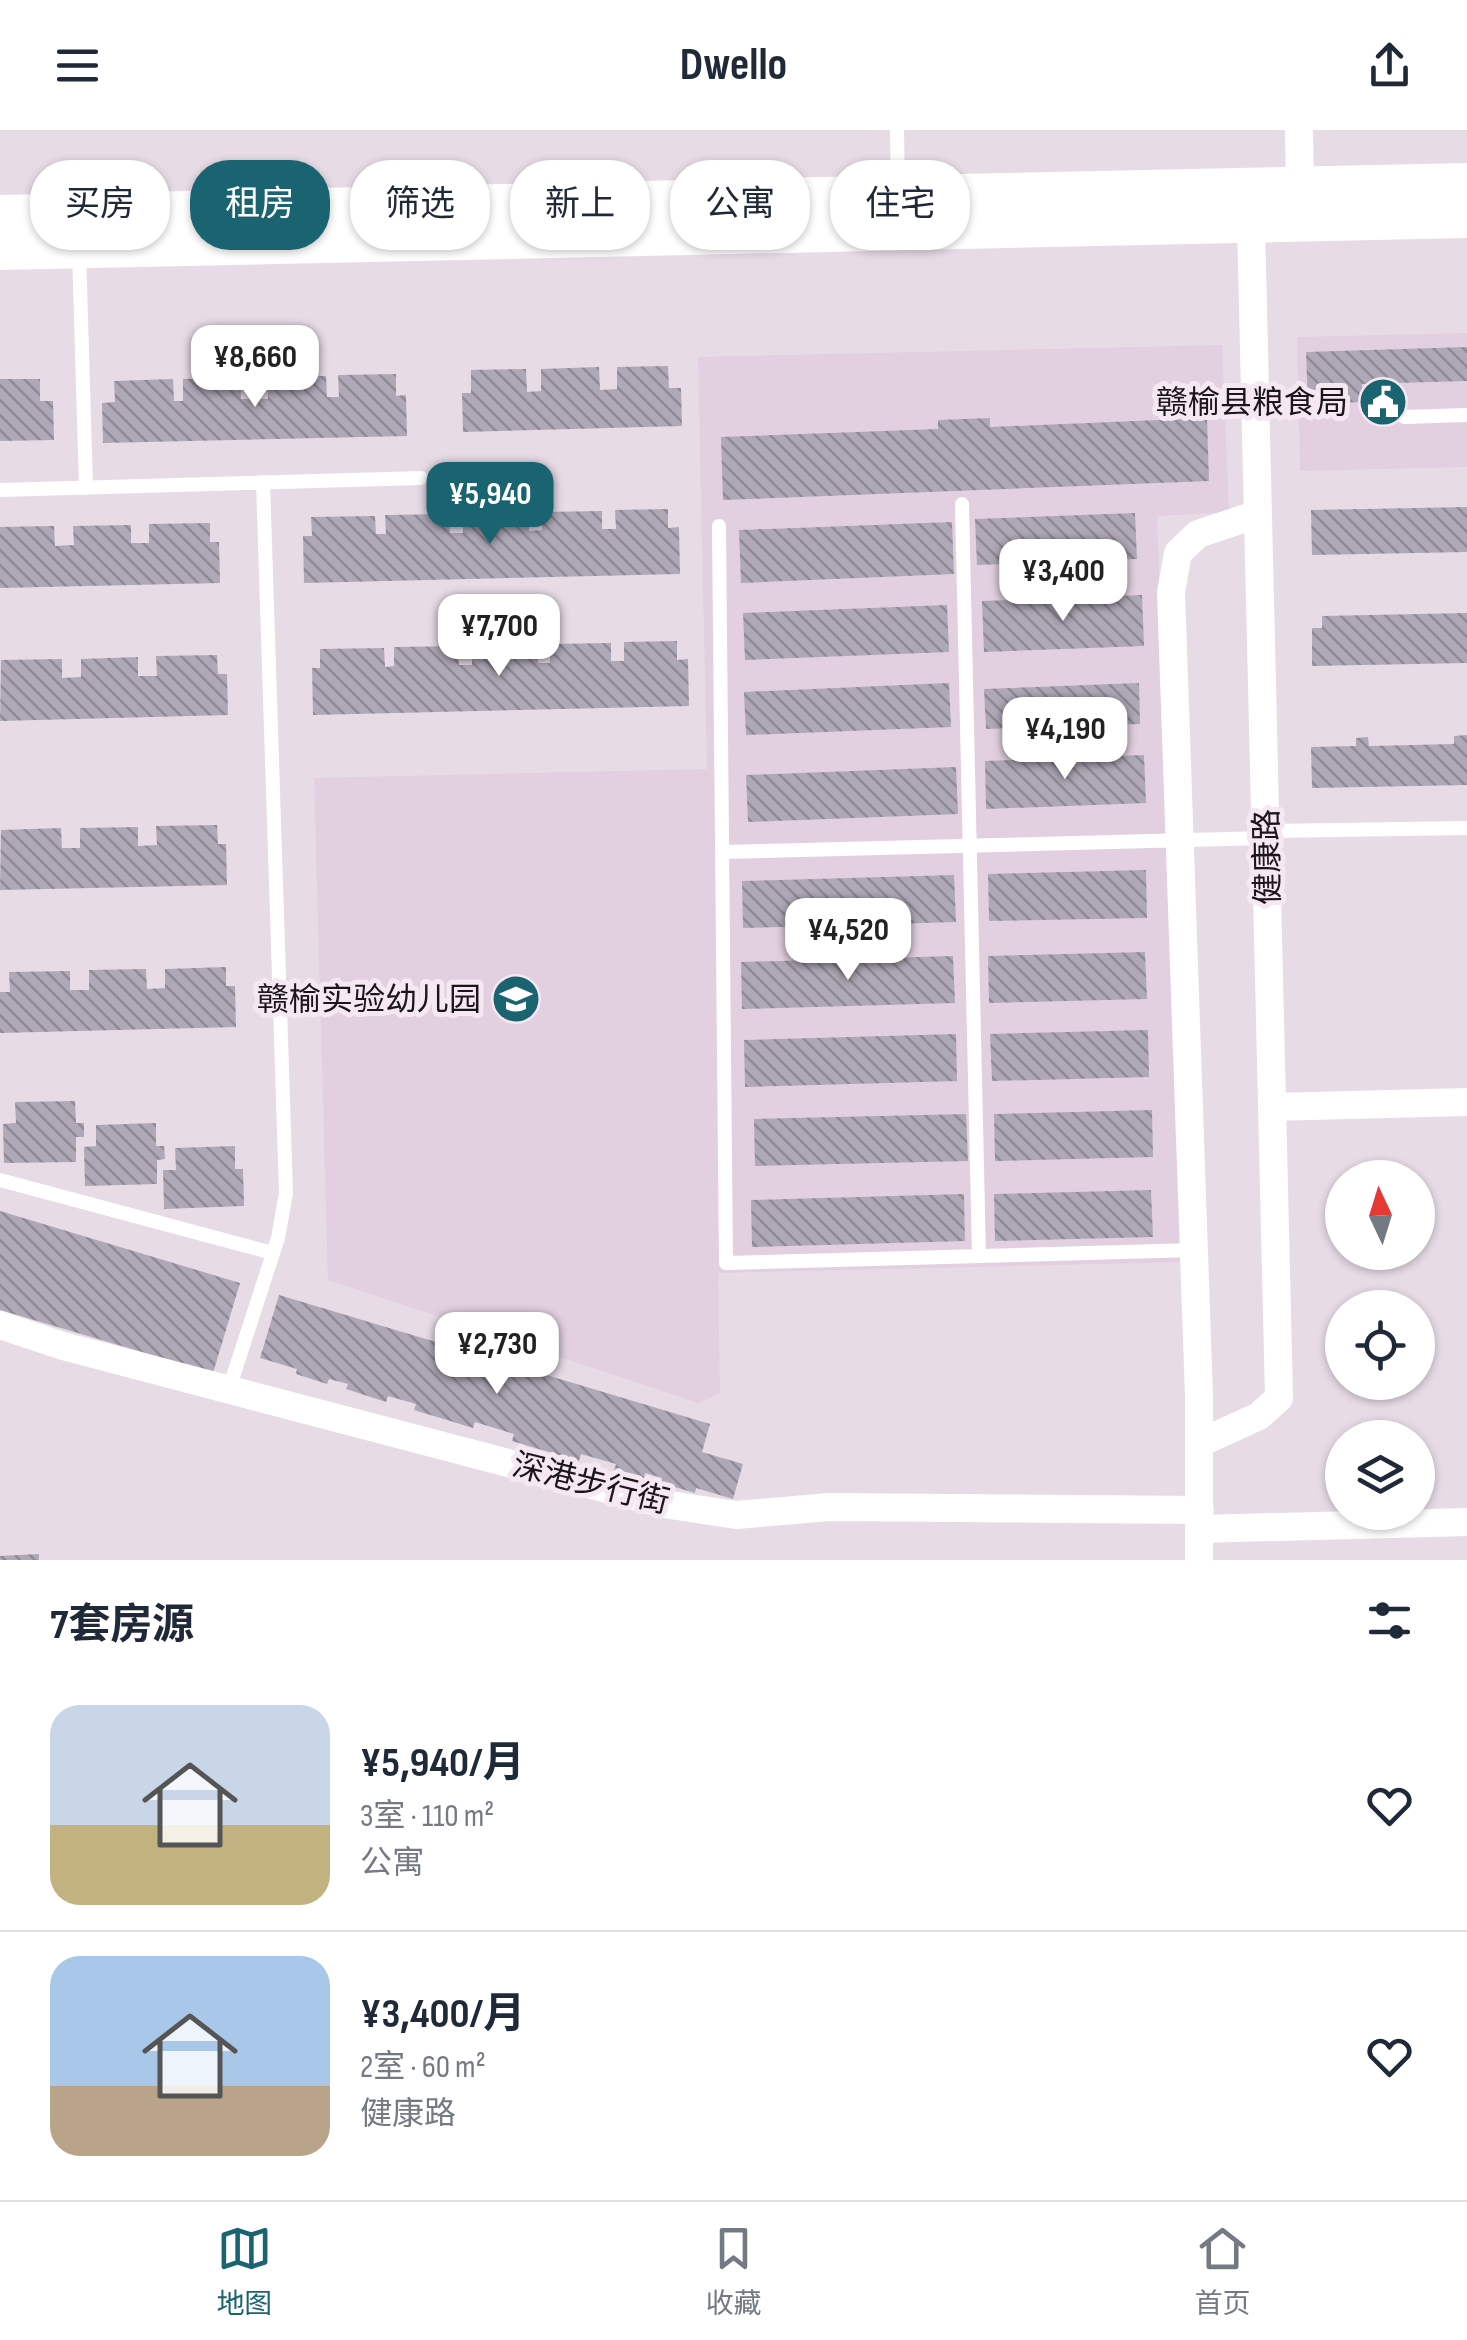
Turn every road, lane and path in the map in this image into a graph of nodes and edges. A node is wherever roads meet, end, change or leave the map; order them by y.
1 (897, 130) edge
2 (1300, 130) edge
3 (897, 160) edge
4 (1467, 182) edge
5 (1300, 185) junction
6 (970, 192) edge
7 (830, 196) edge
8 (0, 214) edge
9 (1467, 219) edge
10 (1251, 224) junction
11 (170, 247) edge
12 (40, 250) edge
13 (79, 250) edge
14 (0, 251) edge
15 (1467, 415) edge
16 (1404, 417) dead end
17 (421, 478) dead end
18 (263, 482) junction
19 (86, 488) junction
20 (0, 490) edge
21 (962, 504) dead end
22 (1258, 514) junction
23 (719, 526) dead end
24 (1467, 828) edge
25 (1266, 834) junction
26 (1180, 840) junction
27 (970, 846) junction
28 (722, 852) junction
29 (1467, 1102) edge
30 (1272, 1107) junction
31 (0, 1180) edge
32 (1194, 1250) junction
33 (273, 1252) junction
34 (979, 1256) junction
35 (0, 1325) edge
36 (228, 1390) junction
37 (1200, 1443) junction
38 (1200, 1520) junction
39 (1467, 1522) edge
40 (1200, 1560) edge

1 - 3 lane
2 - 5 street
4 - 5 main road
5 - 6 main road
7 - 8 main road
9 - 10 main road
10 - 11 main road
10 - 22 street, 健康路
12 - 14 main road
13 - 19 lane
15 - 16 lane
17 - 18 lane
18 - 19 lane
18 - 33 lane
19 - 20 lane
21 - 27 lane
22 - 25 street, 健康路
22 - 26 street
23 - 28 lane
24 - 25 lane
25 - 26 lane
25 - 30 street, 健康路
26 - 27 lane
26 - 32 street
27 - 28 lane
27 - 34 lane
28 - 34 lane
29 - 30 street
30 - 37 street, 健康路
31 - 33 lane
32 - 34 lane
32 - 37 street
33 - 36 lane
35 - 36 street, 深港步行街
36 - 38 street, 深港步行街
37 - 38 street
38 - 39 street, 深港步行街
38 - 40 street

